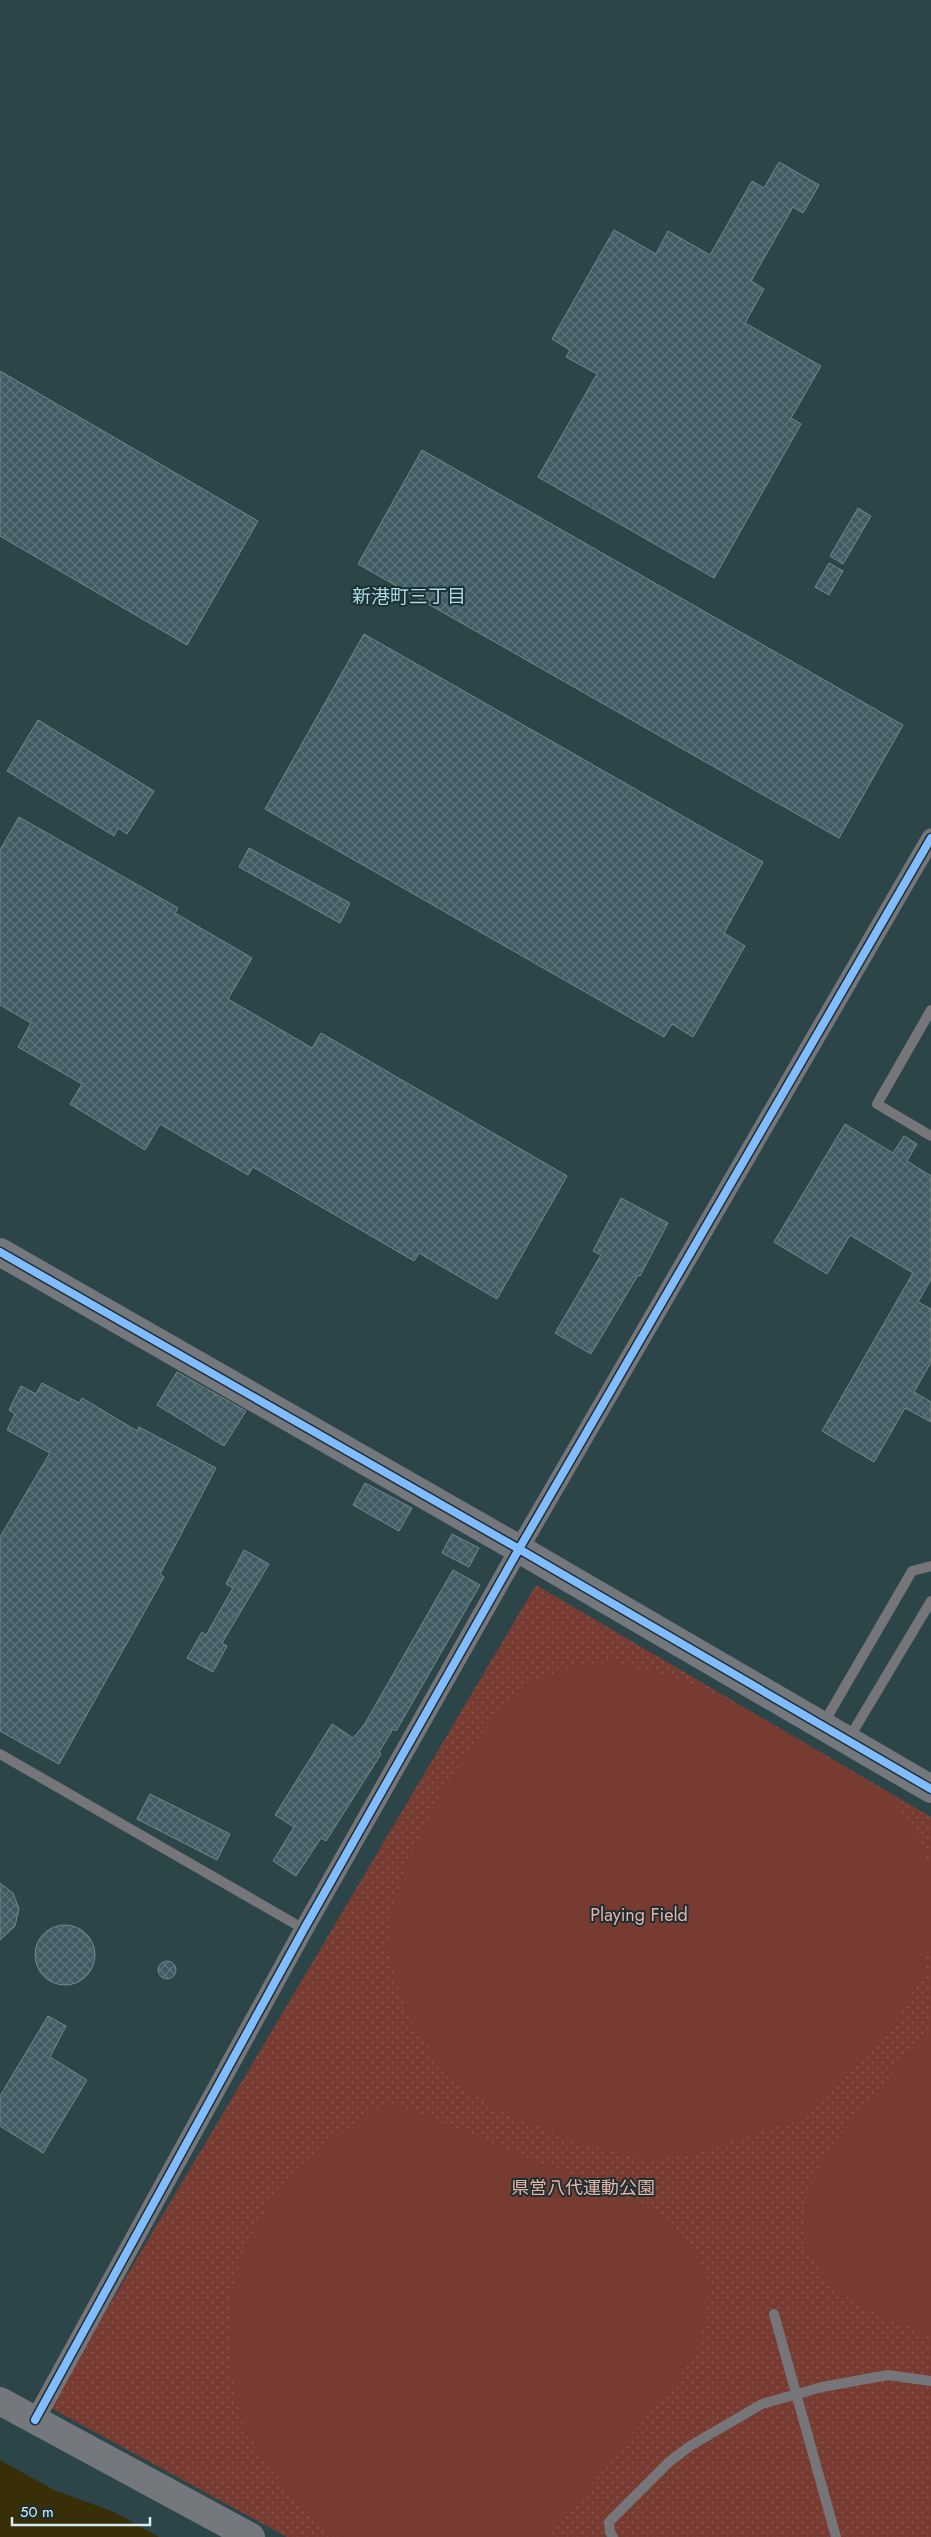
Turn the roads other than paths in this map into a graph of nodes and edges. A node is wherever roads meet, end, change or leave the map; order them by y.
1 (931, 838) edge
2 (931, 1010) edge
3 (931, 1136) edge
4 (0, 1252) edge
5 (519, 1549) junction
6 (931, 1566) edge
7 (931, 1602) edge
8 (821, 1726) junction
9 (846, 1742) junction
10 (0, 1754) edge
11 (931, 1790) edge
12 (304, 1929) junction
13 (774, 2314) dead end
14 (931, 2381) edge
15 (796, 2394) junction
16 (0, 2401) edge
17 (36, 2420) junction
18 (250, 2537) edge
19 (613, 2537) edge
20 (836, 2537) edge

1 - 5 street
2 - 3 lane
4 - 5 street
5 - 8 street
5 - 12 street
6 - 8 lane
7 - 9 lane
8 - 9 street
9 - 11 street
10 - 12 lane
12 - 17 street
13 - 15 lane
14 - 15 lane
15 - 19 lane
15 - 20 lane
16 - 17 street
17 - 18 street

